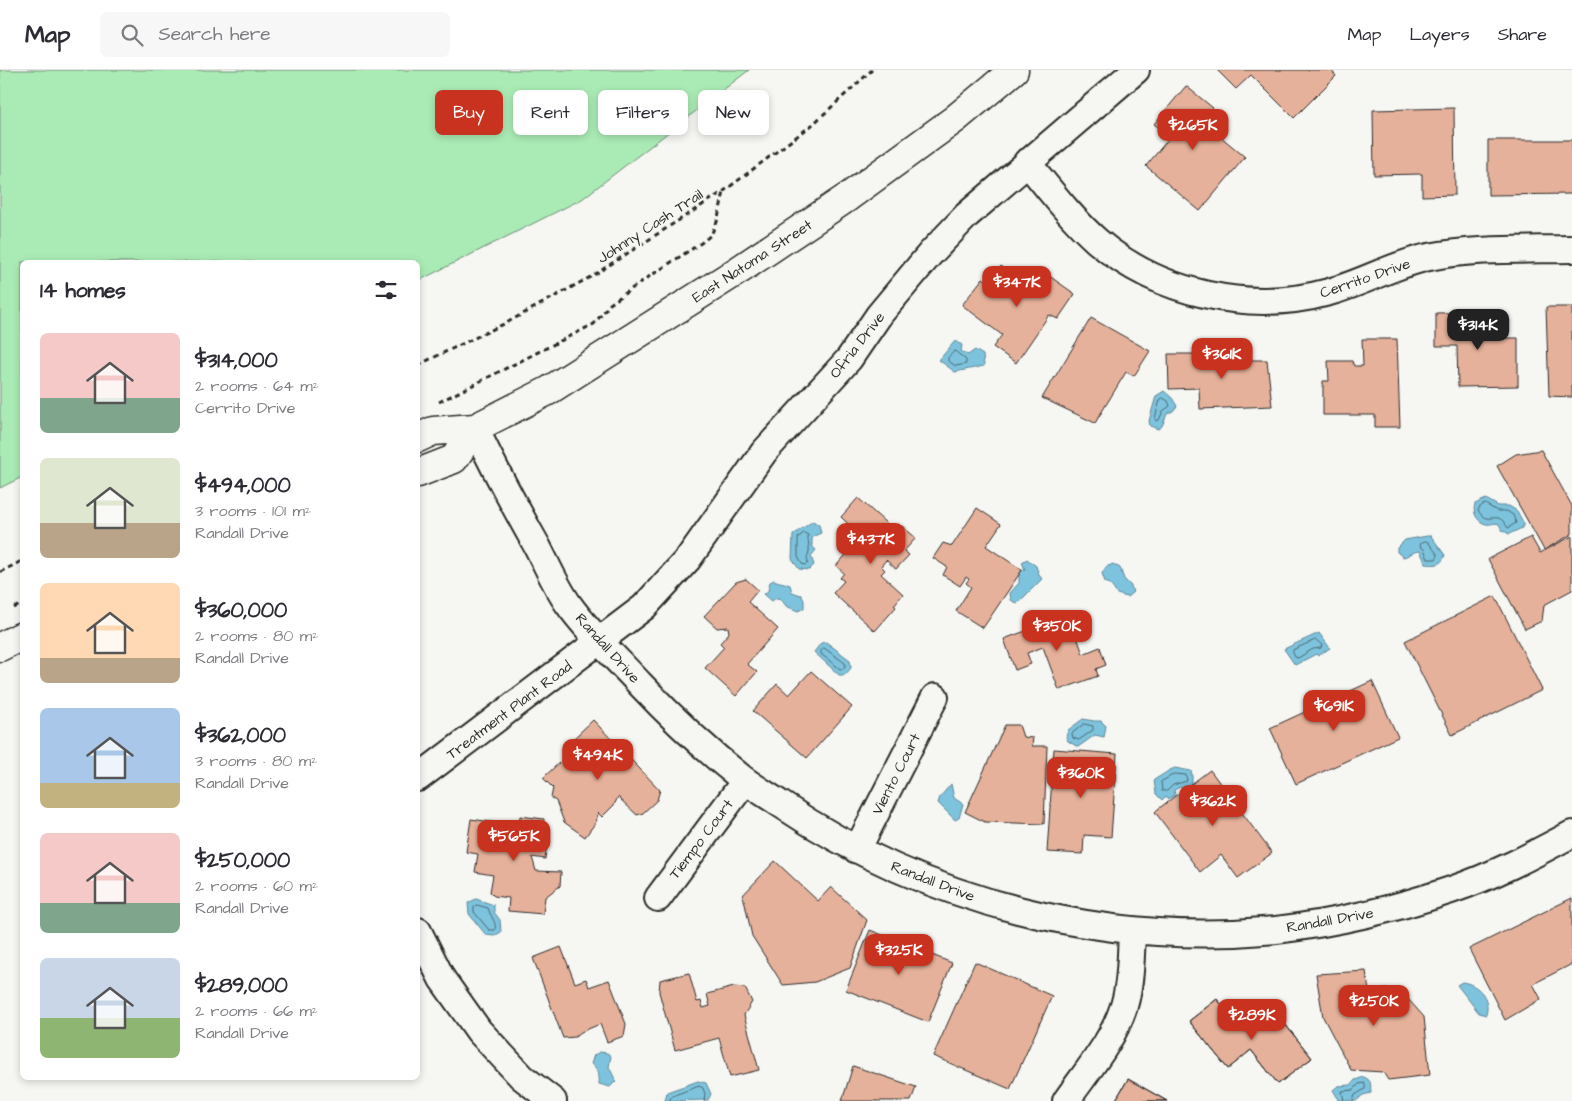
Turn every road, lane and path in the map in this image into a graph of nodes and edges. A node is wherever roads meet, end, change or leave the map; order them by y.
1 (872, 70) edge
2 (1014, 70) edge
3 (1136, 70) edge
4 (1027, 162) junction
5 (724, 191) junction
6 (1572, 249) edge
7 (420, 364) edge
8 (434, 404) dead end
9 (475, 428) junction
10 (420, 437) edge
11 (420, 472) edge
12 (20, 562) edge
13 (0, 572) edge
14 (20, 637) edge
15 (600, 641) junction
16 (0, 647) edge
17 (935, 697) dead end
18 (420, 776) edge
19 (745, 781) junction
20 (1572, 834) edge
21 (857, 850) junction
22 (658, 898) dead end
23 (1132, 930) junction
24 (420, 935) edge
25 (553, 1101) edge
26 (1066, 1101) edge

1 - 5 path, Johnny Cash Trail
2 - 9 main road, East Natoma Street
3 - 4 street, Ofria Drive
4 - 6 street, Cerrito Drive
4 - 15 street, Ofria Drive
5 - 7 path, Johnny Cash Trail
5 - 8 path
9 - 10 main road, East Natoma Street
9 - 11 main road, East Natoma Street
9 - 15 street, Randall Drive
12 - 13 path
14 - 16 main road
15 - 18 street, Treatment Plant Road
15 - 19 street, Randall Drive
17 - 21 street, Viento Court
19 - 21 street, Randall Drive
19 - 22 street, Tiempo Court
20 - 23 street, Randall Drive
21 - 23 street, Randall Drive
23 - 26 street
24 - 25 street

